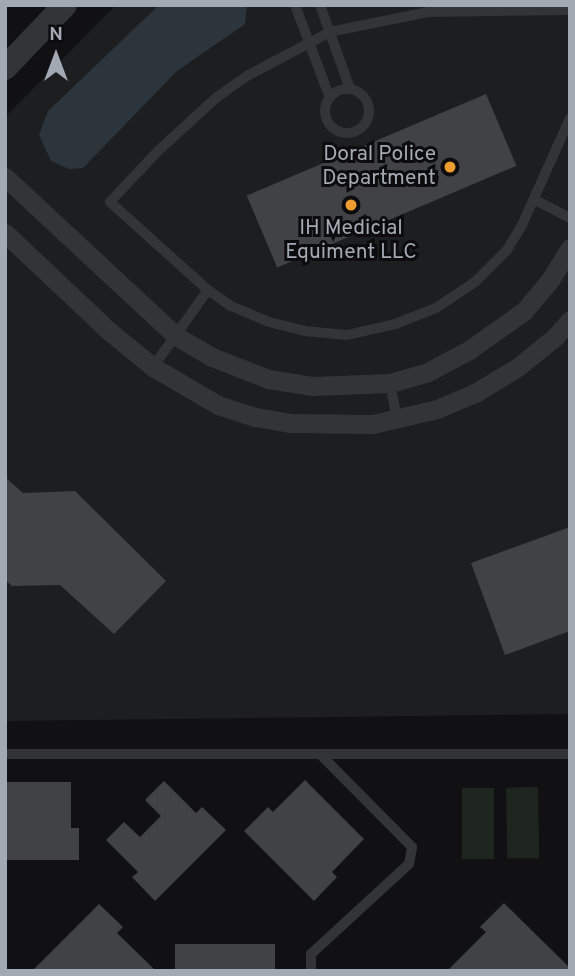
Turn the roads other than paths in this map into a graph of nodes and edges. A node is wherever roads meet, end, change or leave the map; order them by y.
1 (65, 5) edge
2 (295, 5) edge
3 (320, 5) edge
4 (570, 9) edge
5 (330, 33) junction
6 (309, 42) junction
7 (5, 68) edge
8 (350, 89) junction
9 (330, 97) junction
10 (570, 118) edge
11 (5, 177) edge
12 (535, 200) junction
13 (570, 218) edge
14 (5, 233) edge
15 (570, 248) edge
16 (208, 290) junction
17 (570, 320) edge
18 (176, 336) junction
19 (153, 368) junction
20 (390, 383) junction
21 (397, 419) junction
22 (5, 754) edge
23 (320, 754) junction
24 (570, 754) edge
25 (312, 971) edge

1 - 7 street
2 - 6 lane
3 - 5 lane
4 - 5 lane
5 - 6 lane
5 - 8 lane
6 - 9 lane
6 - 16 lane
8 - 9 lane
8 - 9 lane
10 - 12 lane
11 - 18 street
12 - 13 lane
12 - 16 lane
14 - 19 street
15 - 20 street
16 - 18 lane
17 - 21 street
18 - 19 lane
18 - 20 street
19 - 21 street
20 - 21 lane
22 - 23 lane
23 - 24 lane
23 - 25 lane

